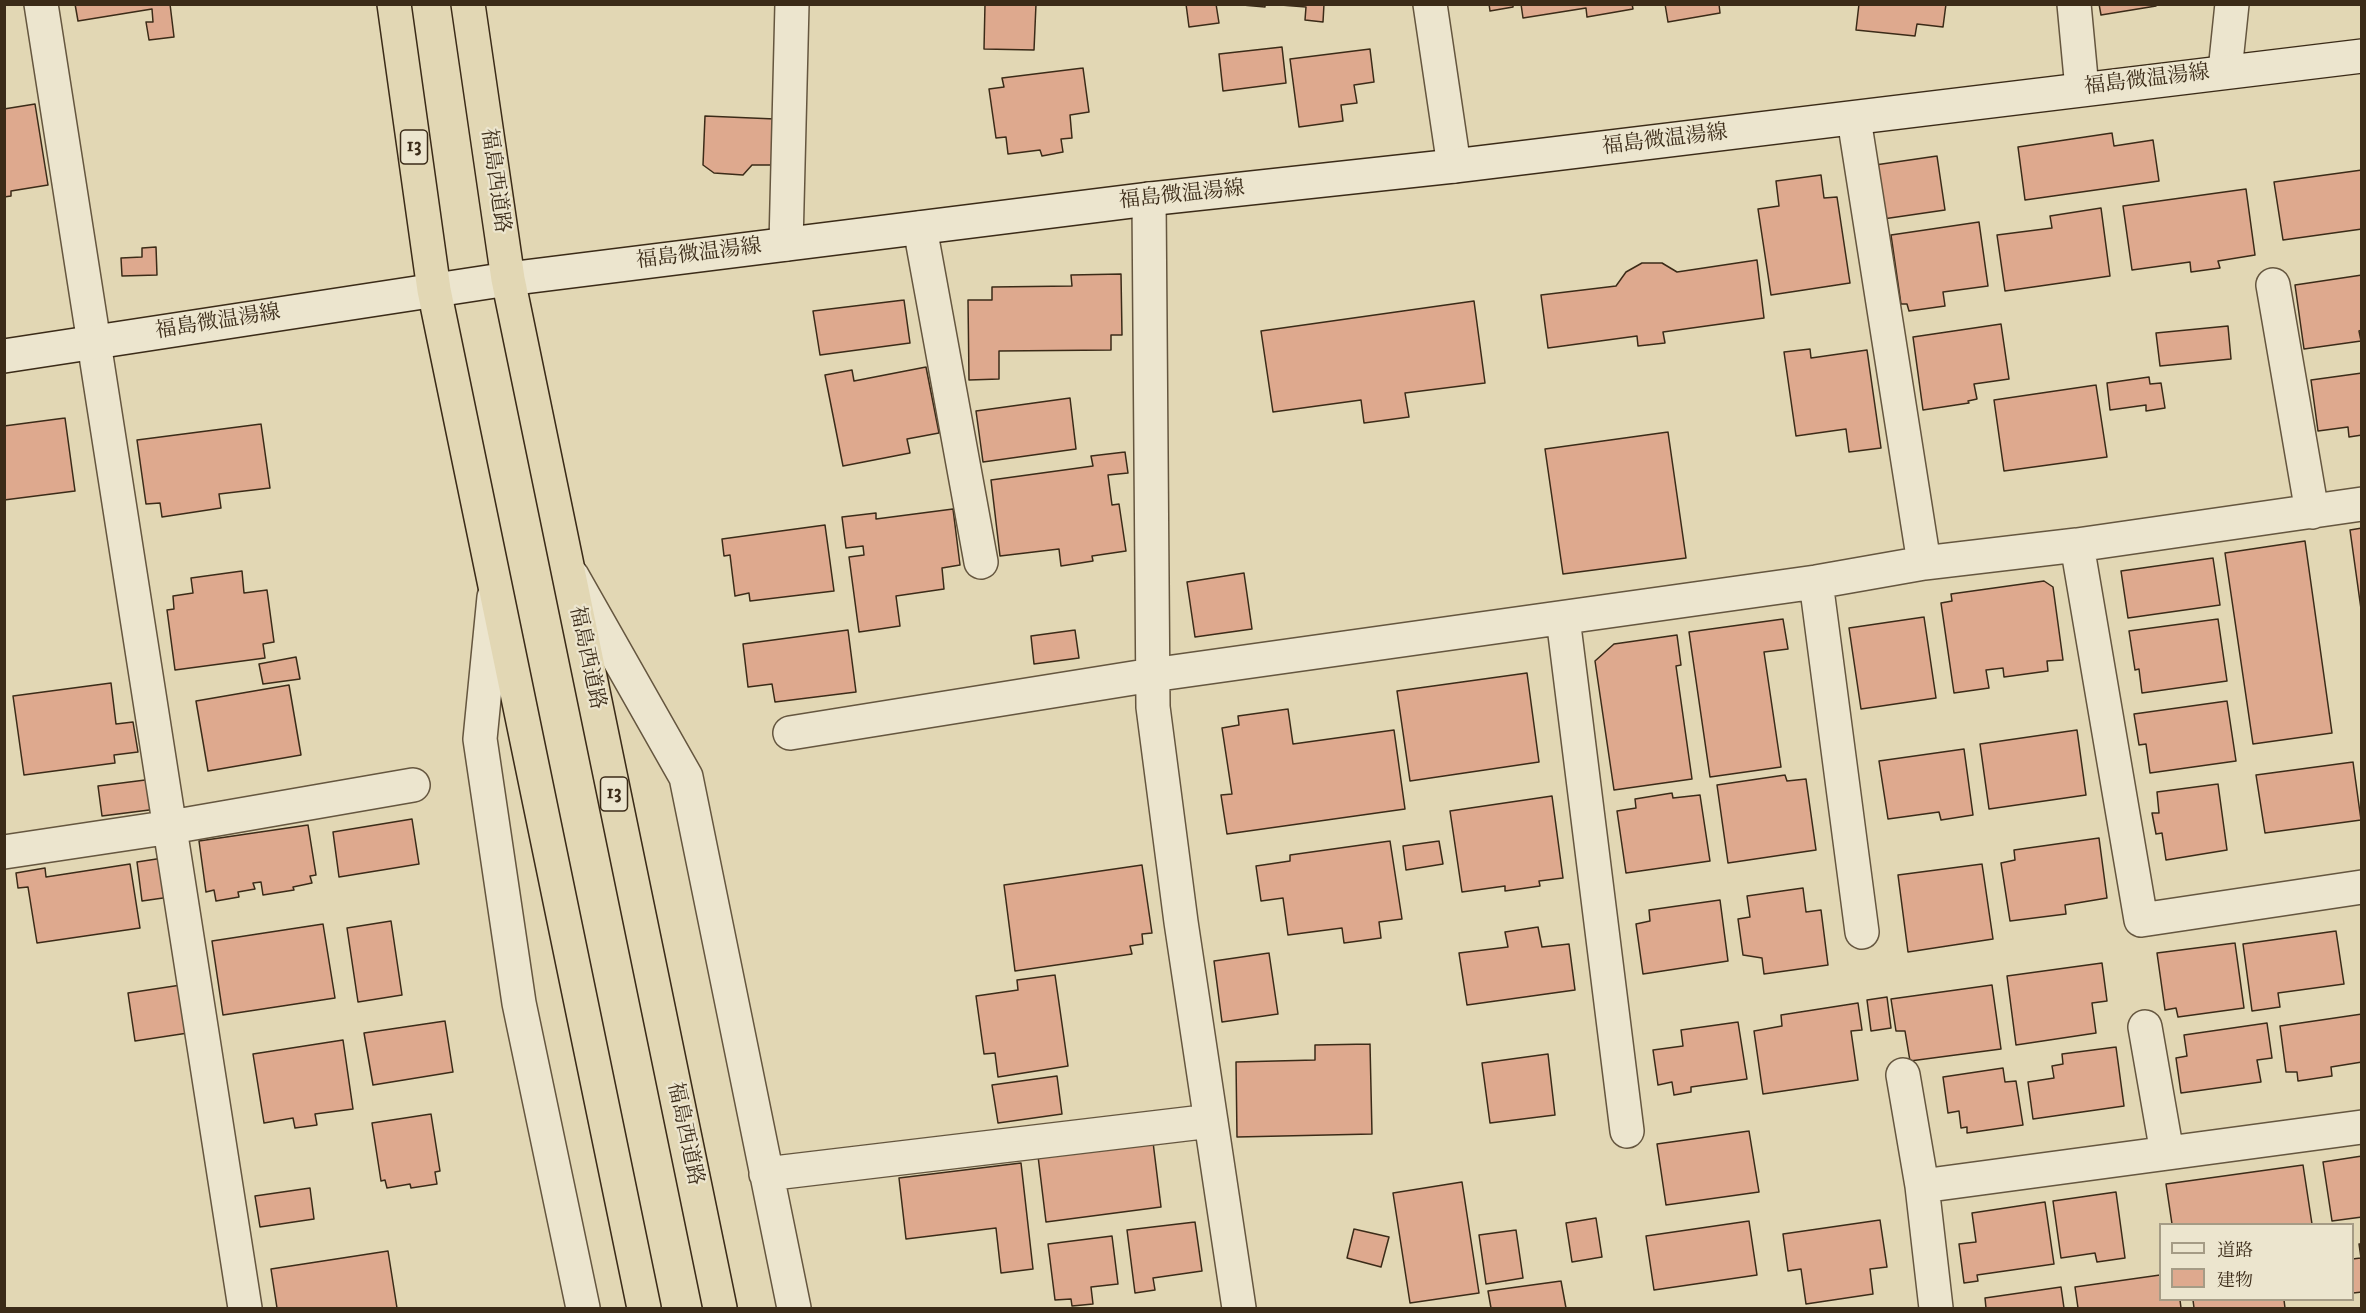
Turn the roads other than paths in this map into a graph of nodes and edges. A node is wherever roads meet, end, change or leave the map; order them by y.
1 (41, 4) edge
2 (394, 4) edge
3 (468, 4) edge
4 (792, 4) edge
5 (1430, 4) edge
6 (2074, 4) edge
7 (2232, 4) edge
8 (2361, 56) edge
9 (2225, 71) junction
10 (2082, 89) junction
11 (1854, 119) junction
12 (1454, 166) junction
13 (1149, 199) junction
14 (920, 228) junction
15 (786, 244) junction
16 (508, 279) junction
17 (2273, 285) dead end
18 (434, 290) junction
19 (93, 342) junction
20 (4, 356) edge
21 (2361, 504) edge
22 (2312, 512) junction
23 (2077, 544) junction
24 (981, 562) dead end
25 (1924, 563) junction
26 (568, 569) junction
27 (1816, 582) junction
28 (495, 587) junction
29 (1563, 618) junction
30 (1152, 675) junction
31 (790, 733) dead end
32 (413, 785) dead end
33 (171, 827) junction
34 (4, 852) edge
35 (2361, 887) edge
36 (1862, 932) dead end
37 (2145, 1027) dead end
38 (1903, 1075) dead end
39 (1211, 1121) junction
40 (2361, 1127) edge
41 (1627, 1131) dead end
42 (2167, 1153) junction
43 (766, 1174) junction
44 (1922, 1186) junction
45 (245, 1308) edge
46 (583, 1308) edge
47 (644, 1308) edge
48 (720, 1308) edge
49 (794, 1308) edge
50 (1239, 1308) edge
51 (1936, 1308) edge

1 - 19 street
2 - 18 highway, 13
3 - 16 highway, 福島西道路 / 13
4 - 15 street
5 - 12 street
6 - 10 street
7 - 9 street
8 - 9 street, 福島微温湯線
9 - 10 street, 福島微温湯線
10 - 11 street, 福島微温湯線
11 - 12 street, 福島微温湯線
11 - 25 street
12 - 13 street, 福島微温湯線
13 - 14 street, 福島微温湯線
13 - 30 street
14 - 15 street, 福島微温湯線
14 - 24 street
15 - 16 street, 福島微温湯線
16 - 18 street, 福島微温湯線
16 - 26 highway, 福島西道路 / 13
17 - 22 street
18 - 19 street, 福島微温湯線
18 - 28 highway, 13
19 - 20 street, 福島微温湯線
19 - 33 street
21 - 22 street
22 - 23 street
23 - 25 street
23 - 35 street
25 - 27 street
26 - 43 street
26 - 48 highway, 福島西道路 / 13
27 - 29 street
27 - 36 street
28 - 46 street
28 - 47 highway, 13
29 - 30 street
29 - 41 street
30 - 31 street
30 - 39 street
32 - 33 street
33 - 34 street
33 - 45 street
37 - 42 street
38 - 44 street
39 - 43 street
39 - 50 street
40 - 42 street
42 - 44 street
43 - 49 street
44 - 51 street

